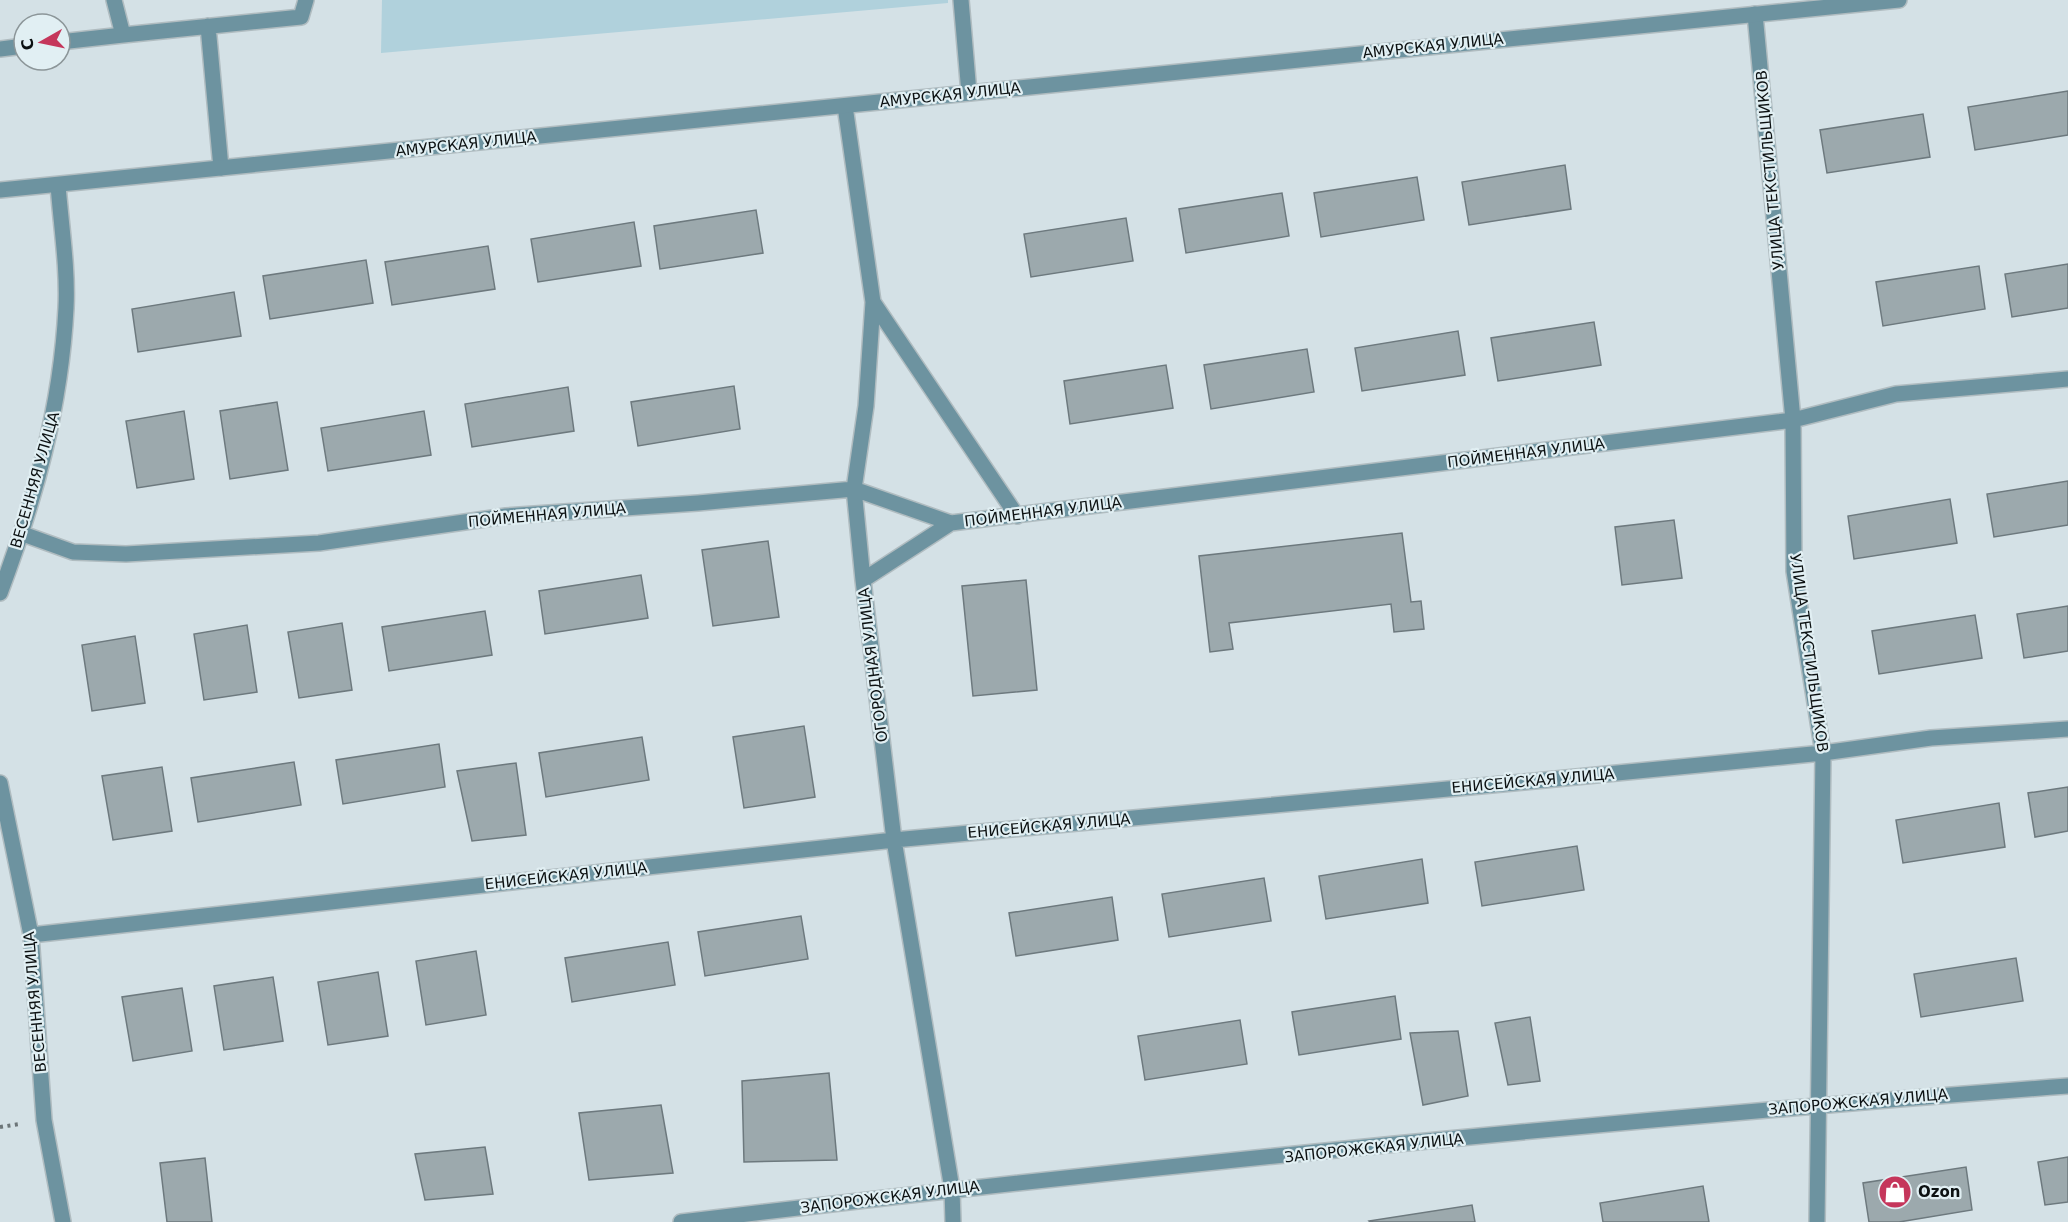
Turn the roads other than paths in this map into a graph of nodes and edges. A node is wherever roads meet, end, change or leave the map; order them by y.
1 (114, 0) edge
2 (306, 0) edge
3 (961, 0) edge
4 (1899, 0) edge
5 (1798, 5) edge
6 (1755, 14) junction
7 (208, 26) junction
8 (123, 35) junction
9 (72, 41) edge
10 (969, 93) junction
11 (845, 106) junction
12 (221, 168) junction
13 (58, 185) junction
14 (0, 190) edge
15 (873, 302) junction
16 (2068, 379) edge
17 (1793, 420) junction
18 (854, 489) junction
19 (1017, 516) junction
20 (951, 523) junction
21 (22, 534) junction
22 (863, 580) junction
23 (0, 593) edge
24 (2068, 729) edge
25 (1823, 753) junction
26 (0, 783) edge
27 (894, 840) junction
28 (31, 935) junction
29 (2068, 1086) edge
30 (1817, 1105) junction
31 (952, 1189) junction
32 (63, 1222) edge
33 (681, 1222) edge
34 (953, 1222) edge
35 (1817, 1222) edge

1 - 8 street
2 - 7 street
3 - 10 street
4 - 5 street, АМУРСКАЯ УЛИЦА
5 - 6 street, АМУРСКАЯ УЛИЦА
6 - 10 street, АМУРСКАЯ УЛИЦА
6 - 17 street, УЛИЦА ТЕКСТИЛЬЩИКОВ
7 - 8 street
7 - 12 street
8 - 9 street
10 - 11 street, АМУРСКАЯ УЛИЦА
11 - 12 street, АМУРСКАЯ УЛИЦА
11 - 15 street, ОГОРОДНАЯ УЛИЦА
12 - 13 street, АМУРСКАЯ УЛИЦА
13 - 14 street, АМУРСКАЯ УЛИЦА
13 - 21 street, ВЕСЕННЯЯ УЛИЦА
15 - 18 street, ОГОРОДНАЯ УЛИЦА
15 - 19 street
16 - 17 street, ПОЙМЕННАЯ УЛИЦА
17 - 19 street, ПОЙМЕННАЯ УЛИЦА
17 - 25 street, УЛИЦА ТЕКСТИЛЬЩИКОВ
18 - 20 street, ПОЙМЕННАЯ УЛИЦА
18 - 21 street, ПОЙМЕННАЯ УЛИЦА
18 - 22 street, ОГОРОДНАЯ УЛИЦА
19 - 20 street, ПОЙМЕННАЯ УЛИЦА
20 - 22 street
21 - 23 street, ВЕСЕННЯЯ УЛИЦА
22 - 27 street, ОГОРОДНАЯ УЛИЦА
24 - 25 street, ЕНИСЕЙСКАЯ УЛИЦА
25 - 27 street, ЕНИСЕЙСКАЯ УЛИЦА
25 - 30 street, УЛИЦА ТЕКСТИЛЬЩИКОВ
26 - 28 street, ВЕСЕННЯЯ УЛИЦА
27 - 28 street, ЕНИСЕЙСКАЯ УЛИЦА
27 - 31 street, ОГОРОДНАЯ УЛИЦА
28 - 32 street, ВЕСЕННЯЯ УЛИЦА
29 - 30 street, ЗАПОРОЖСКАЯ УЛИЦА
30 - 31 street, ЗАПОРОЖСКАЯ УЛИЦА
30 - 35 street, УЛИЦА ТЕКСТИЛЬЩИКОВ
31 - 33 street, ЗАПОРОЖСКАЯ УЛИЦА
31 - 34 street, ОГОРОДНАЯ УЛИЦА

